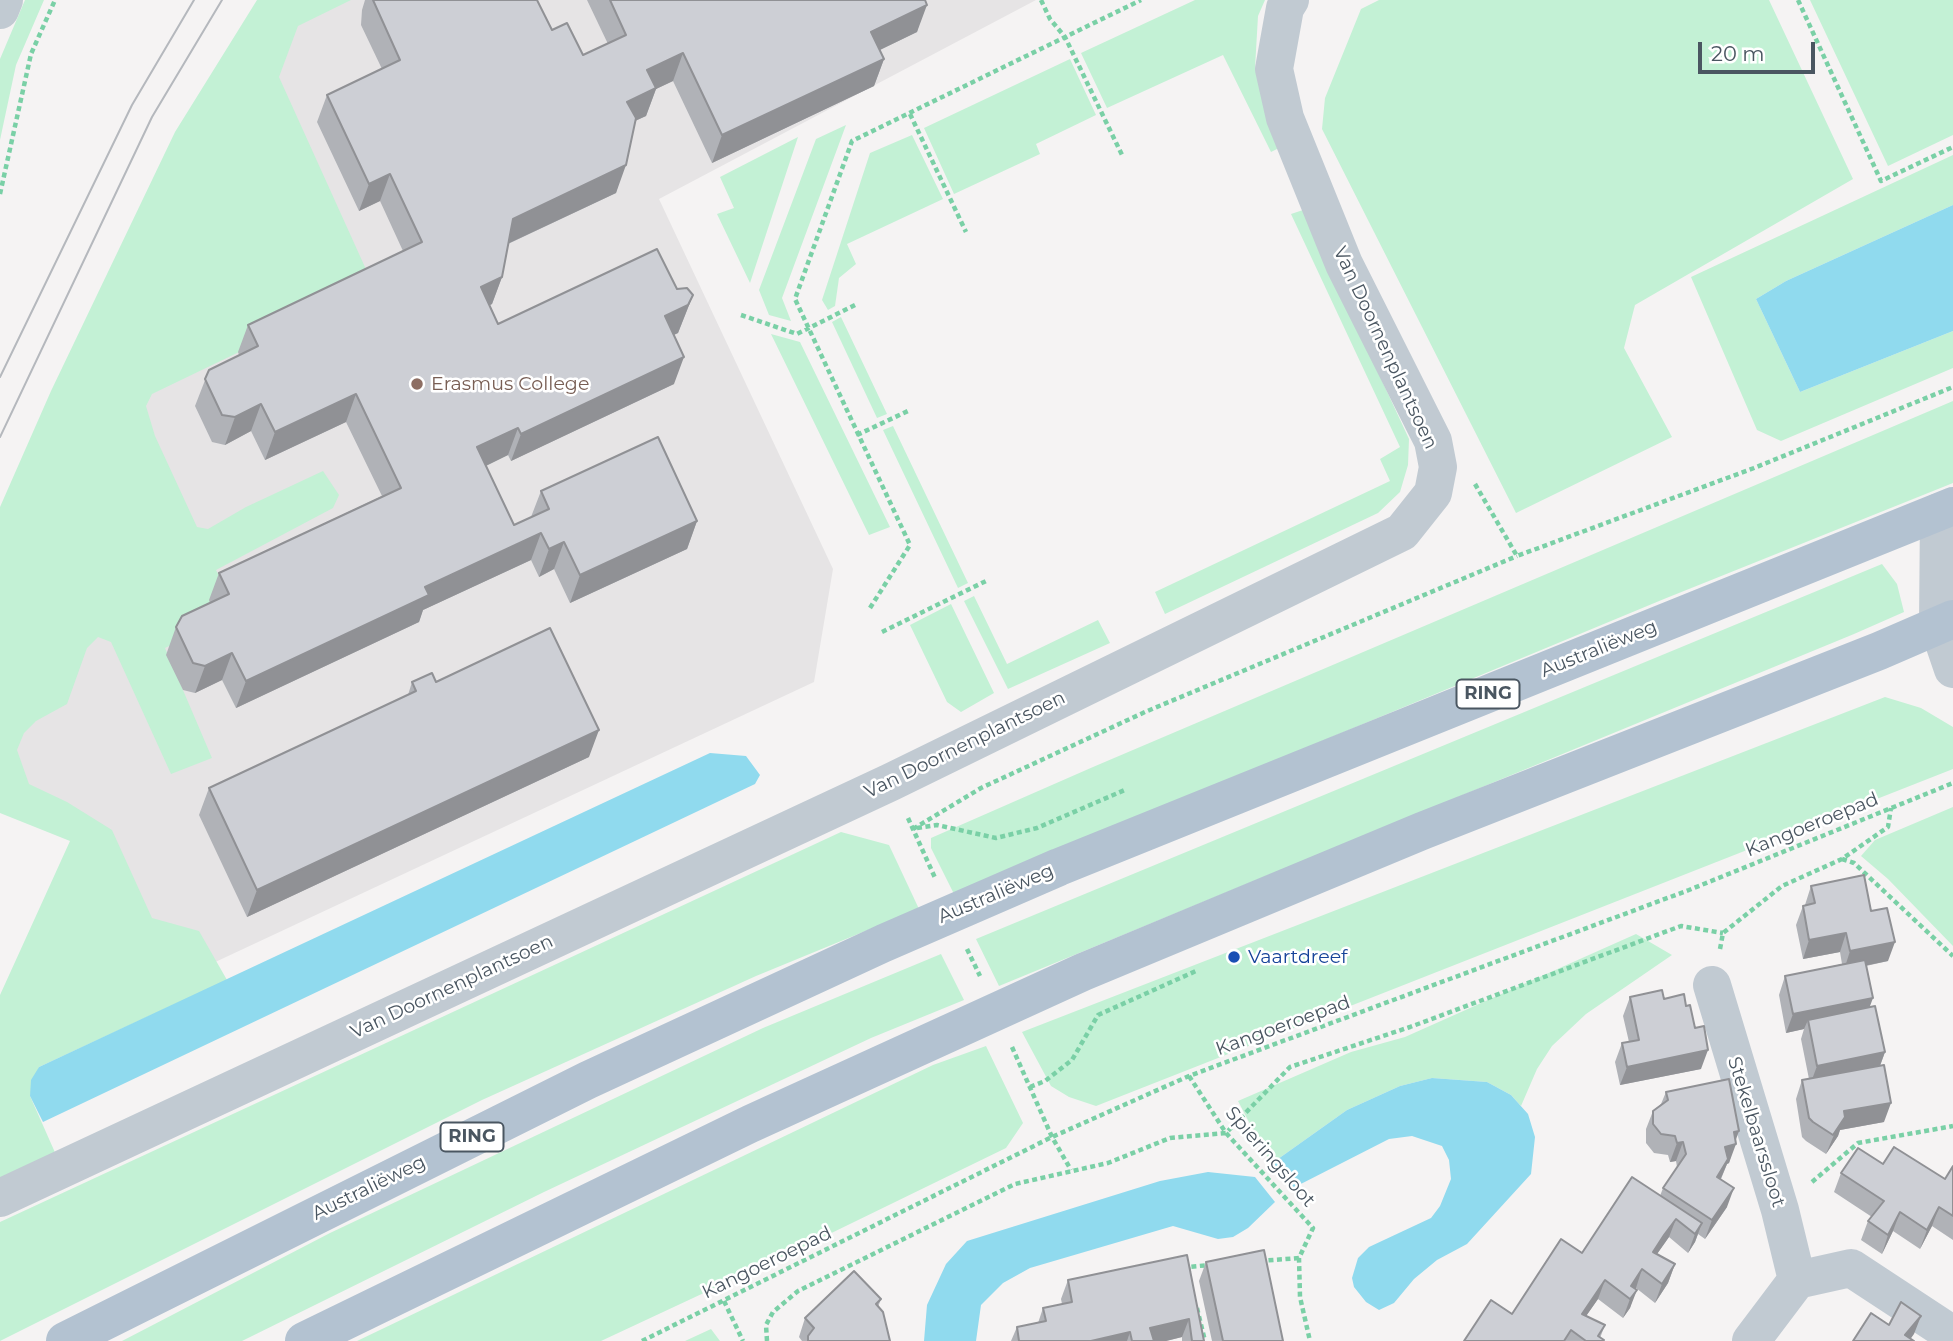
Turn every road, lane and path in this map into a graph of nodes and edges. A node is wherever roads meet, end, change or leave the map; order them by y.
1 (4, 0) edge
2 (55, 0) edge
3 (1041, 0) edge
4 (1142, 0) edge
5 (1290, 0) edge
6 (1798, 0) edge
7 (0, 10) edge
8 (1065, 37) junction
9 (910, 114) junction
10 (1953, 146) edge
11 (1124, 157) dead end
12 (0, 194) edge
13 (966, 232) dead end
14 (857, 304) dead end
15 (741, 315) dead end
16 (810, 329) junction
17 (1953, 387) edge
18 (908, 411) dead end
19 (857, 435) junction
20 (1438, 467) junction
21 (1948, 514) edge
22 (1517, 556) junction
23 (986, 581) dead end
24 (870, 608) dead end
25 (1945, 622) edge
26 (881, 632) dead end
27 (1953, 669) edge
28 (891, 782) junction
29 (1953, 783) edge
30 (1127, 789) dead end
31 (1892, 807) junction
32 (913, 829) junction
33 (1842, 859) junction
34 (941, 890) dead end
35 (1723, 933) junction
36 (963, 940) dead end
37 (1953, 956) edge
38 (1207, 967) dead end
39 (1712, 985) joint
40 (986, 989) dead end
41 (1008, 1038) dead end
42 (1189, 1076) junction
43 (1030, 1087) junction
44 (1953, 1126) edge
45 (1226, 1133) junction
46 (1052, 1137) junction
47 (1071, 1170) junction
48 (0, 1198) edge
49 (1780, 1210) junction
50 (1299, 1258) junction
51 (1257, 1261) edge
52 (1216, 1265) edge
53 (1191, 1279) edge
54 (1797, 1280) junction
55 (724, 1300) junction
56 (1196, 1304) edge
57 (1953, 1335) edge
58 (65, 1341) edge
59 (304, 1341) edge
60 (642, 1341) edge
61 (743, 1341) edge
62 (767, 1341) edge
63 (1205, 1341) edge
64 (1310, 1341) edge
65 (1751, 1341) edge

1 - 7 street
2 - 12 path
3 - 8 path
4 - 8 path
5 - 20 street, Van Doornenplantsoen
6 - 10 path
8 - 9 path
8 - 11 path
9 - 13 path
9 - 16 path
14 - 16 path
15 - 16 path
16 - 19 path
17 - 22 path
18 - 19 path
19 - 24 path
20 - 22 path
20 - 28 street, Van Doornenplantsoen
21 - 25 street
21 - 58 main road, Australiëweg / RING
22 - 32 path
23 - 26 path
25 - 27 street
25 - 59 main road
28 - 32 path
28 - 48 street, Van Doornenplantsoen
29 - 31 path, Kangoeroepad
30 - 32 path
31 - 33 path
31 - 42 path, Kangoeroepad
32 - 34 path
33 - 35 path
33 - 37 path
35 - 39 path
35 - 45 path
36 - 40 path
38 - 43 path
39 - 49 street, Stekelbaarssloot
41 - 43 path
42 - 45 path, Spieringsloot
42 - 46 path, Kangoeroepad
43 - 46 path
44 - 49 path
45 - 47 path
45 - 50 path, Spieringsloot
46 - 47 path
46 - 55 path, Kangoeroepad
47 - 62 path
49 - 54 street, Stekelbaarssloot
50 - 51 path
50 - 64 path, Spieringsloot
52 - 53 path
54 - 57 street
54 - 65 street
55 - 60 path, Kangoeroepad
55 - 61 path
56 - 63 path

